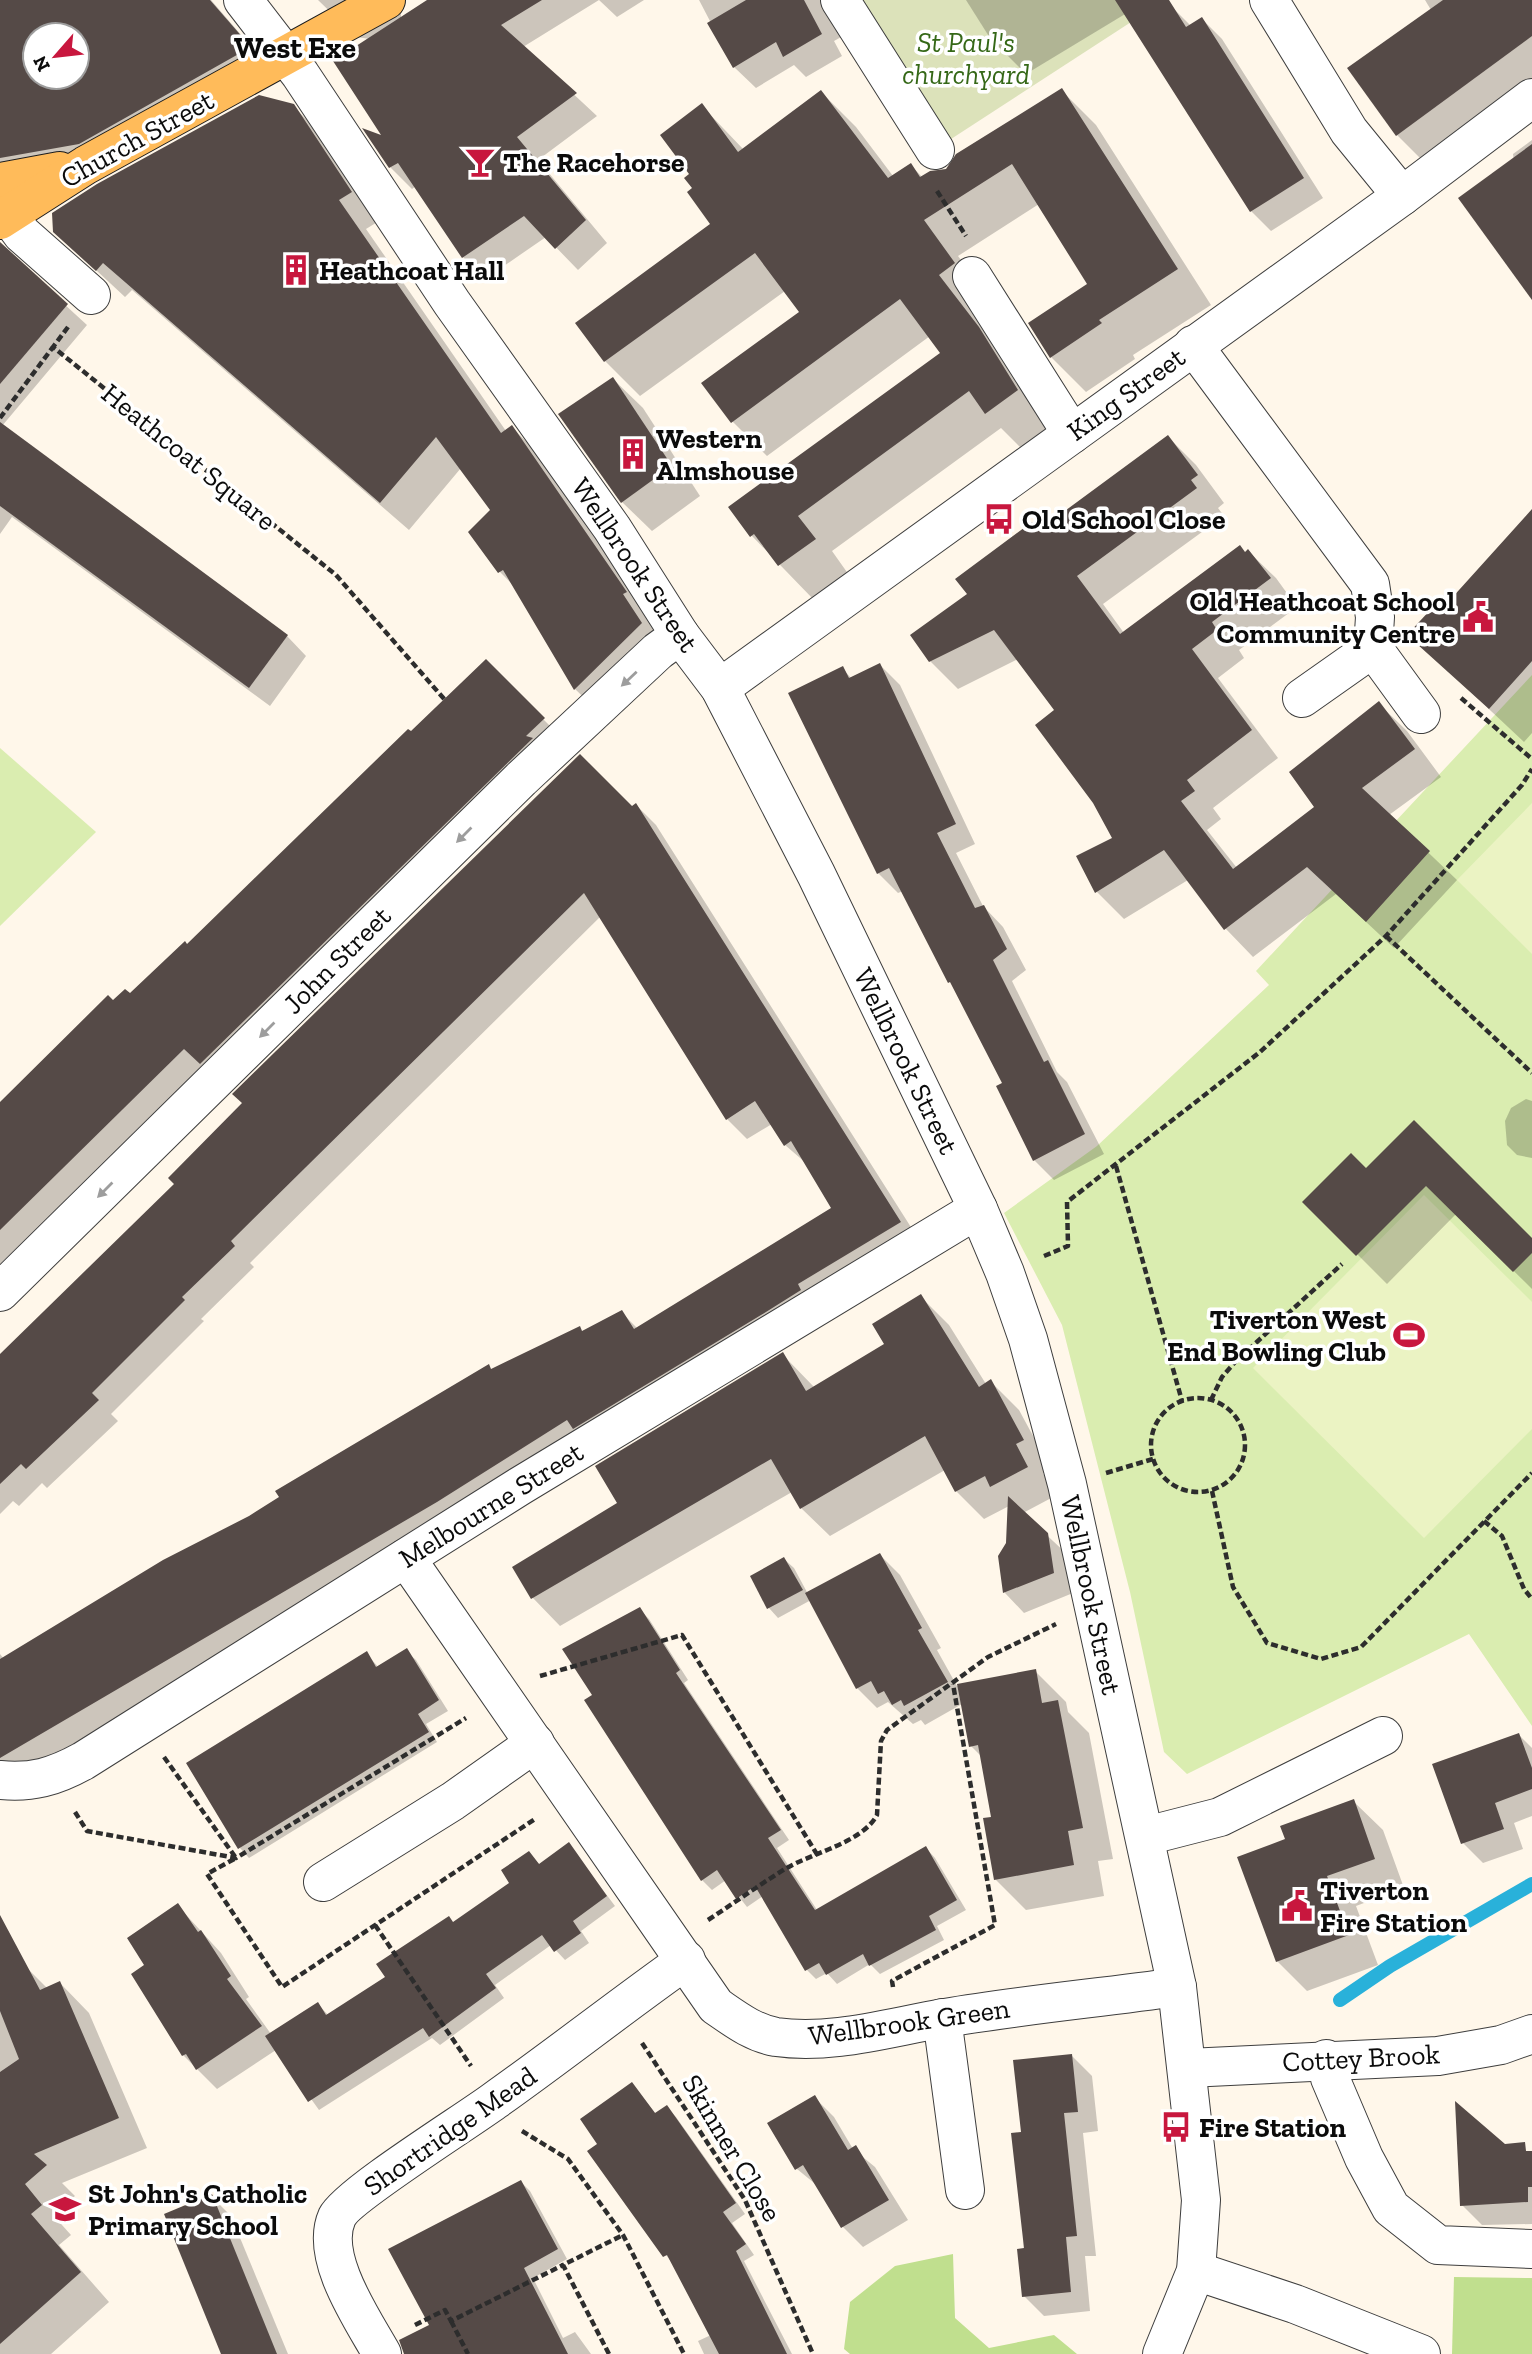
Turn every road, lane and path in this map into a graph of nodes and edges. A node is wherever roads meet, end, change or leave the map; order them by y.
1 (243, 0) edge
2 (386, 0) edge
3 (840, 0) edge
4 (1269, 0) edge
5 (286, 57) junction
6 (1532, 98) edge
7 (935, 150) dead end
8 (1402, 196) junction
9 (2, 206) edge
10 (972, 276) dead end
11 (90, 295) joint
12 (1193, 345) junction
13 (53, 347) junction
14 (0, 418) edge
15 (1072, 434) junction
16 (680, 635) junction
17 (1373, 648) junction
18 (720, 688) junction
19 (1302, 698) dead end
20 (445, 699) dead end
21 (1421, 714) joint
22 (1532, 759) edge
23 (1532, 769) edge
24 (1386, 936) junction
25 (1532, 1073) edge
26 (1116, 1166) junction
27 (978, 1209) junction
28 (1342, 1264) dead end
29 (1005, 1273) junction
30 (0, 1292) edge
31 (1211, 1400) junction
32 (1182, 1401) junction
33 (1153, 1459) junction
34 (1532, 1473) edge
35 (1101, 1474) dead end
36 (1212, 1491) junction
37 (1484, 1521) junction
38 (406, 1558) junction
39 (1532, 1599) edge
40 (1096, 1608) junction
41 (953, 1684) junction
42 (500, 1697) junction
43 (1383, 1736) dead end
44 (534, 1743) junction
45 (0, 1780) edge
46 (72, 1808) dead end
47 (1146, 1836) junction
48 (818, 1856) junction
49 (323, 1882) dead end
50 (375, 1925) dead end
51 (680, 1951) junction
52 (1177, 1987) junction
53 (620, 2009) junction
54 (942, 2018) junction
55 (900, 2026) junction
56 (1532, 2034) edge
57 (1326, 2059) junction
58 (1188, 2068) junction
59 (495, 2101) junction
60 (965, 2190) dead end
61 (623, 2235) junction
62 (1532, 2249) edge
63 (564, 2265) junction
64 (1196, 2271) junction
65 (451, 2321) junction
66 (379, 2349) edge
67 (468, 2354) edge
68 (609, 2354) edge
69 (684, 2354) edge
70 (813, 2354) edge
71 (1161, 2354) edge
72 (1421, 2354) edge

1 - 5 street, Wellbrook Street
2 - 5 main road, Church Street
3 - 7 street
4 - 8 street
5 - 9 main road, Church Street
5 - 16 street, Wellbrook Street
6 - 8 street, King Street
8 - 12 street, King Street
9 - 11 street
10 - 15 street
11 - 13 path
12 - 15 street, King Street
12 - 17 street
13 - 14 path
13 - 20 path, Heathcoat Square
15 - 18 street, King Street
16 - 18 street, Wellbrook Street
16 -> 30 street, John Street
17 - 19 street
17 - 21 street
18 - 27 street, Wellbrook Street
21 - 22 path
23 - 24 path
24 - 25 path
24 - 26 path
26 - 29 path
26 - 32 path
27 - 29 street, Wellbrook Street
27 - 38 street, Melbourne Street
28 - 31 path
29 - 40 street, Wellbrook Street
31 - 32 path
31 - 36 path
32 - 33 path
33 - 35 path
33 - 36 path
34 - 37 path
36 - 37 path
37 - 39 path
38 - 42 street, Wellbrook Green
38 - 45 street, Melbourne Street
40 - 41 path
40 - 47 street, Wellbrook Street
41 - 48 path
41 - 55 path
42 - 44 street, Wellbrook Green
42 - 46 path
42 - 48 path
43 - 47 street
44 - 49 street
44 - 51 street, Wellbrook Green
47 - 52 street, Wellbrook Street
48 - 51 path
50 - 59 path
51 - 53 street, Shortridge Mead
51 - 55 street, Wellbrook Green
52 - 54 street, Wellbrook Green
52 - 58 street, Wellbrook Street
53 - 59 street, Shortridge Mead
53 - 70 path, Skinner Close
54 - 55 street, Wellbrook Green
54 - 60 street
56 - 57 street, Cottey Brook
57 - 58 street, Cottey Brook
57 - 62 street
58 - 64 street, Wellbrook Street
59 - 61 path
59 - 66 street, Shortridge Mead
61 - 63 path
61 - 69 path
63 - 65 path
63 - 68 path
64 - 71 street, Wellbrook Street
64 - 72 street
65 - 66 path
65 - 67 path

